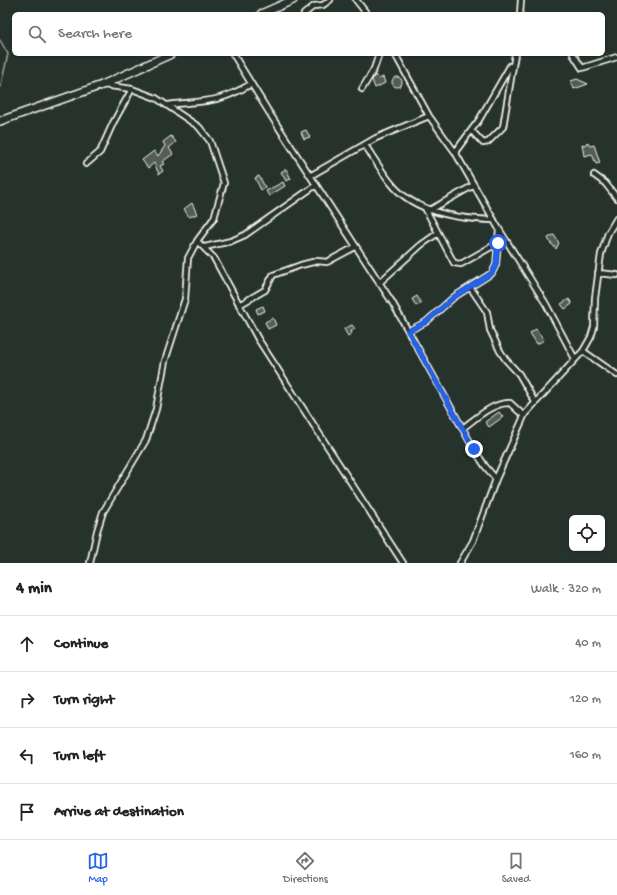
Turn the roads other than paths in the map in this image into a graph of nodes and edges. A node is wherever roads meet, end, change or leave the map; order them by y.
1 (293, 0) edge
2 (330, 0) edge
3 (356, 0) edge
4 (521, 0) edge
5 (266, 12) edge
6 (306, 12) edge
7 (365, 12) edge
8 (520, 12) edge
9 (167, 56) edge
10 (234, 56) edge
11 (377, 56) edge
12 (396, 56) edge
13 (514, 56) edge
14 (574, 56) edge
15 (617, 57) edge
16 (512, 63) junction
17 (251, 84) junction
18 (102, 85) junction
19 (132, 89) junction
20 (362, 89) dead end
21 (168, 105) junction
22 (429, 116) junction
23 (0, 121) edge
24 (472, 131) junction
25 (365, 145) junction
26 (455, 152) junction
27 (86, 164) dead end
28 (594, 175) dead end
29 (310, 176) junction
30 (474, 185) junction
31 (316, 186) junction
32 (617, 198) edge
33 (428, 209) junction
34 (617, 218) edge
35 (494, 220) junction
36 (499, 230) junction
37 (438, 233) junction
38 (197, 241) junction
39 (498, 243) junction
40 (205, 247) junction
41 (355, 247) junction
42 (598, 272) junction
43 (617, 275) edge
44 (379, 283) junction
45 (470, 286) junction
46 (239, 305) junction
47 (408, 331) junction
48 (583, 351) junction
49 (575, 359) junction
50 (617, 375) edge
51 (535, 402) junction
52 (524, 416) junction
53 (463, 428) junction
54 (496, 479) junction
55 (90, 563) edge
56 (403, 563) edge
57 (460, 563) edge

1 - 5 street
2 - 6 street
3 - 7 street
4 - 8 street
9 - 18 street
10 - 17 street
11 - 20 street
12 - 22 street
13 - 16 street
14 - 15 street
16 - 24 street
16 - 24 street
17 - 21 street
17 - 29 street
18 - 19 street
18 - 23 street
19 - 21 street
19 - 27 street
21 - 38 street
22 - 25 street
22 - 26 street
24 - 26 street
25 - 29 street
25 - 33 street
26 - 30 street
28 - 32 street
29 - 31 street
30 - 33 street
30 - 35 street
31 - 40 street
31 - 41 street
33 - 35 street
33 - 37 street
34 - 42 street
35 - 36 street
36 - 39 street
36 - 49 street
37 - 39 street
37 - 44 street
38 - 40 street
38 - 55 street
39 - 45 street
40 - 46 street
41 - 44 street
41 - 46 street
42 - 43 street
42 - 48 street
44 - 47 street
45 - 47 street
45 - 51 street
46 - 56 street
47 - 53 street
48 - 49 street
48 - 50 street
49 - 51 street
51 - 52 street
52 - 53 street
52 - 54 street
53 - 54 street
54 - 57 street

